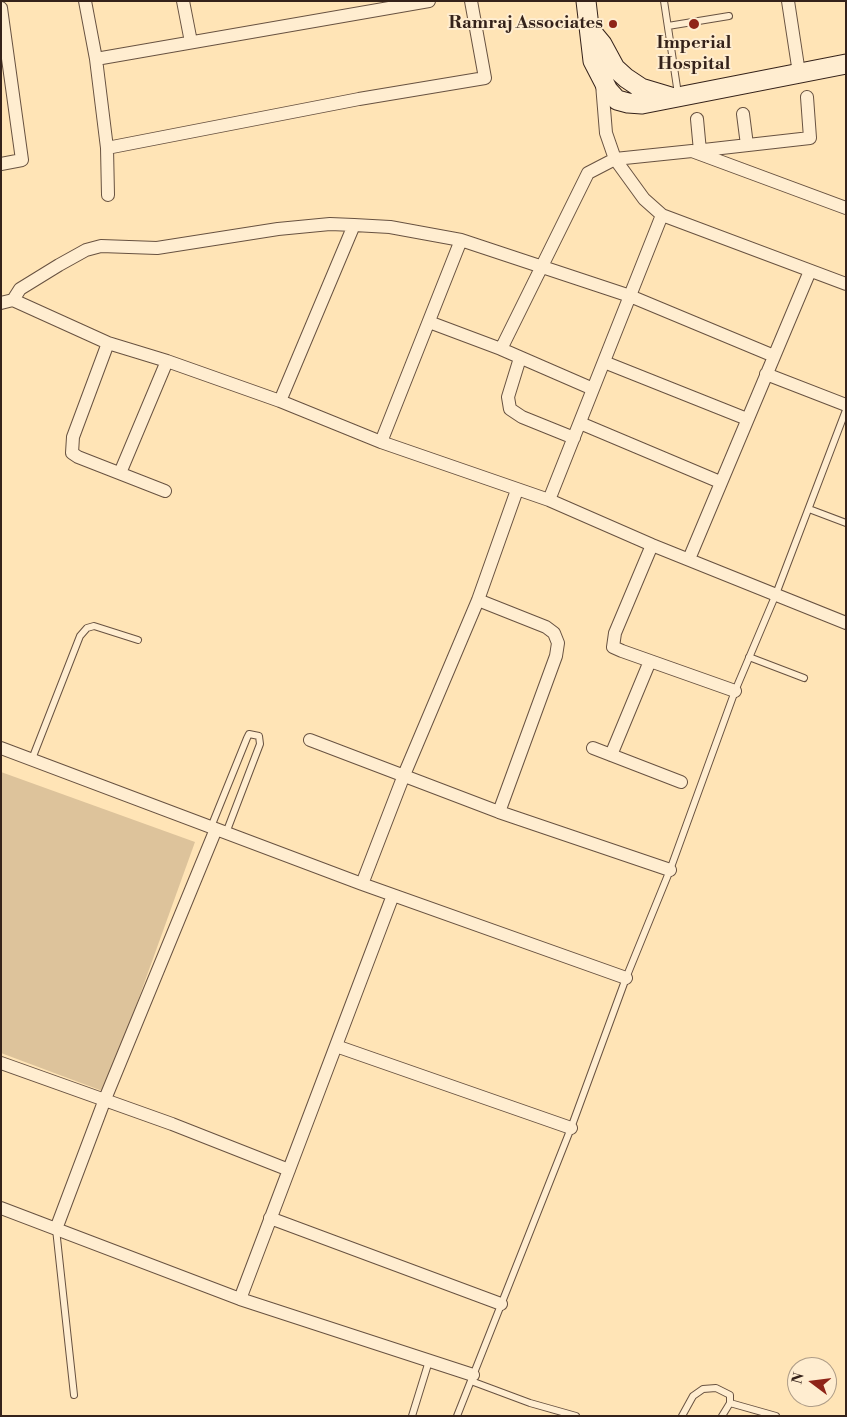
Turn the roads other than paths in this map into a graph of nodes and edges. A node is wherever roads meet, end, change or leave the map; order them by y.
1 (85, 1) edge
2 (184, 1) edge
3 (428, 1) edge
4 (471, 1) edge
5 (586, 1) edge
6 (664, 1) edge
7 (788, 1) edge
8 (1, 8) edge
9 (729, 16) dead end
10 (668, 26) junction
11 (590, 30) junction
12 (191, 42) junction
13 (96, 59) junction
14 (846, 64) edge
15 (799, 73) junction
16 (602, 79) junction
17 (806, 97) dead end
18 (677, 98) junction
19 (744, 114) dead end
20 (697, 119) dead end
21 (747, 145) junction
22 (107, 148) junction
23 (696, 151) junction
24 (615, 158) junction
25 (1, 164) edge
26 (108, 196) dead end
27 (846, 208) edge
28 (662, 215) junction
29 (354, 224) junction
30 (461, 240) junction
31 (542, 266) junction
32 (810, 270) junction
33 (846, 284) edge
34 (630, 296) junction
35 (7, 301) edge
36 (429, 322) junction
37 (108, 343) junction
38 (500, 349) junction
39 (774, 356) junction
40 (520, 358) junction
41 (167, 361) junction
42 (604, 362) junction
43 (766, 374) junction
44 (593, 389) junction
45 (280, 401) junction
46 (846, 405) edge
47 (846, 410) edge
48 (747, 419) junction
49 (844, 419) edge
50 (580, 423) junction
51 (574, 438) junction
52 (381, 442) junction
53 (120, 473) junction
54 (720, 482) junction
55 (517, 490) junction
56 (165, 491) dead end
57 (549, 500) junction
58 (809, 509) junction
59 (846, 523) edge
60 (652, 545) junction
61 (689, 559) junction
62 (776, 594) junction
63 (478, 600) junction
64 (846, 623) edge
65 (138, 640) dead end
66 (749, 657) junction
67 (650, 661) junction
68 (804, 678) dead end
69 (735, 691) junction
70 (310, 740) dead end
71 (1, 748) edge
72 (593, 748) dead end
73 (611, 755) junction
74 (32, 759) junction
75 (404, 775) junction
76 (681, 782) dead end
77 (500, 812) junction
78 (218, 830) junction
79 (670, 870) junction
80 (362, 884) junction
81 (394, 895) junction
82 (626, 978) junction
83 (336, 1046) junction
84 (1, 1063) edge
85 (105, 1100) junction
86 (571, 1128) junction
87 (288, 1170) junction
88 (1, 1208) edge
89 (270, 1218) junction
90 (56, 1229) junction
91 (240, 1299) junction
92 (501, 1304) junction
93 (429, 1361) junction
94 (472, 1378) junction
95 (74, 1395) dead end
96 (730, 1403) junction
97 (412, 1416) edge
98 (457, 1416) edge
99 (576, 1416) edge
100 (682, 1416) edge
101 (722, 1416) edge
102 (776, 1416) edge

1 - 13 street
2 - 12 street
3 - 12 street
4 - 22 street
5 - 11 street
6 - 10 lane
7 - 15 street
8 - 25 street
9 - 10 lane
10 - 18 lane
11 - 16 street
11 - 18 street
12 - 13 street
13 - 22 street
14 - 15 street
15 - 18 street
16 - 18 street
16 - 24 street
17 - 21 street
19 - 21 street
20 - 23 street
21 - 23 street
22 - 26 street
23 - 24 street
23 - 27 street
24 - 28 street
24 - 31 street
28 - 32 street
28 - 34 street
29 - 30 street
29 - 35 street
29 - 45 street
30 - 31 street
30 - 36 street
31 - 34 street
31 - 38 street
32 - 33 street
32 - 39 street
34 - 39 street
34 - 42 street
35 - 37 street
36 - 38 street
36 - 52 street
37 - 41 street
37 - 53 street
38 - 40 street
39 - 43 street
40 - 44 street
40 - 51 street
41 - 45 street
41 - 53 street
42 - 44 street
42 - 48 street
43 - 46 street
43 - 48 street
44 - 50 street
45 - 52 street
47 - 49 lane
48 - 54 street
49 - 58 lane
50 - 51 street
50 - 54 street
51 - 57 street
52 - 55 street
53 - 56 street
54 - 61 street
55 - 57 street
55 - 63 street
57 - 60 street
58 - 59 lane
58 - 62 lane
60 - 61 street
60 - 67 street
61 - 62 street
62 - 64 street
62 - 66 lane
63 - 75 street
63 - 77 street
65 - 74 lane
66 - 68 lane
66 - 69 lane
67 - 69 street
67 - 73 street
69 - 79 lane
70 - 75 street
71 - 74 street
72 - 73 street
73 - 76 street
74 - 78 street
75 - 77 street
75 - 80 street
77 - 79 street
78 - 78 lane
78 - 80 street
78 - 85 street
79 - 82 lane
80 - 81 street
81 - 82 street
81 - 83 street
82 - 86 lane
83 - 86 street
83 - 87 street
84 - 85 street
85 - 87 street
85 - 90 street
86 - 92 lane
87 - 89 street
88 - 90 street
89 - 91 street
89 - 92 street
90 - 91 street
90 - 95 lane
91 - 93 street
92 - 94 lane
93 - 94 street
93 - 97 lane
94 - 98 lane
94 - 99 lane
96 - 100 lane
96 - 101 lane
96 - 102 lane

